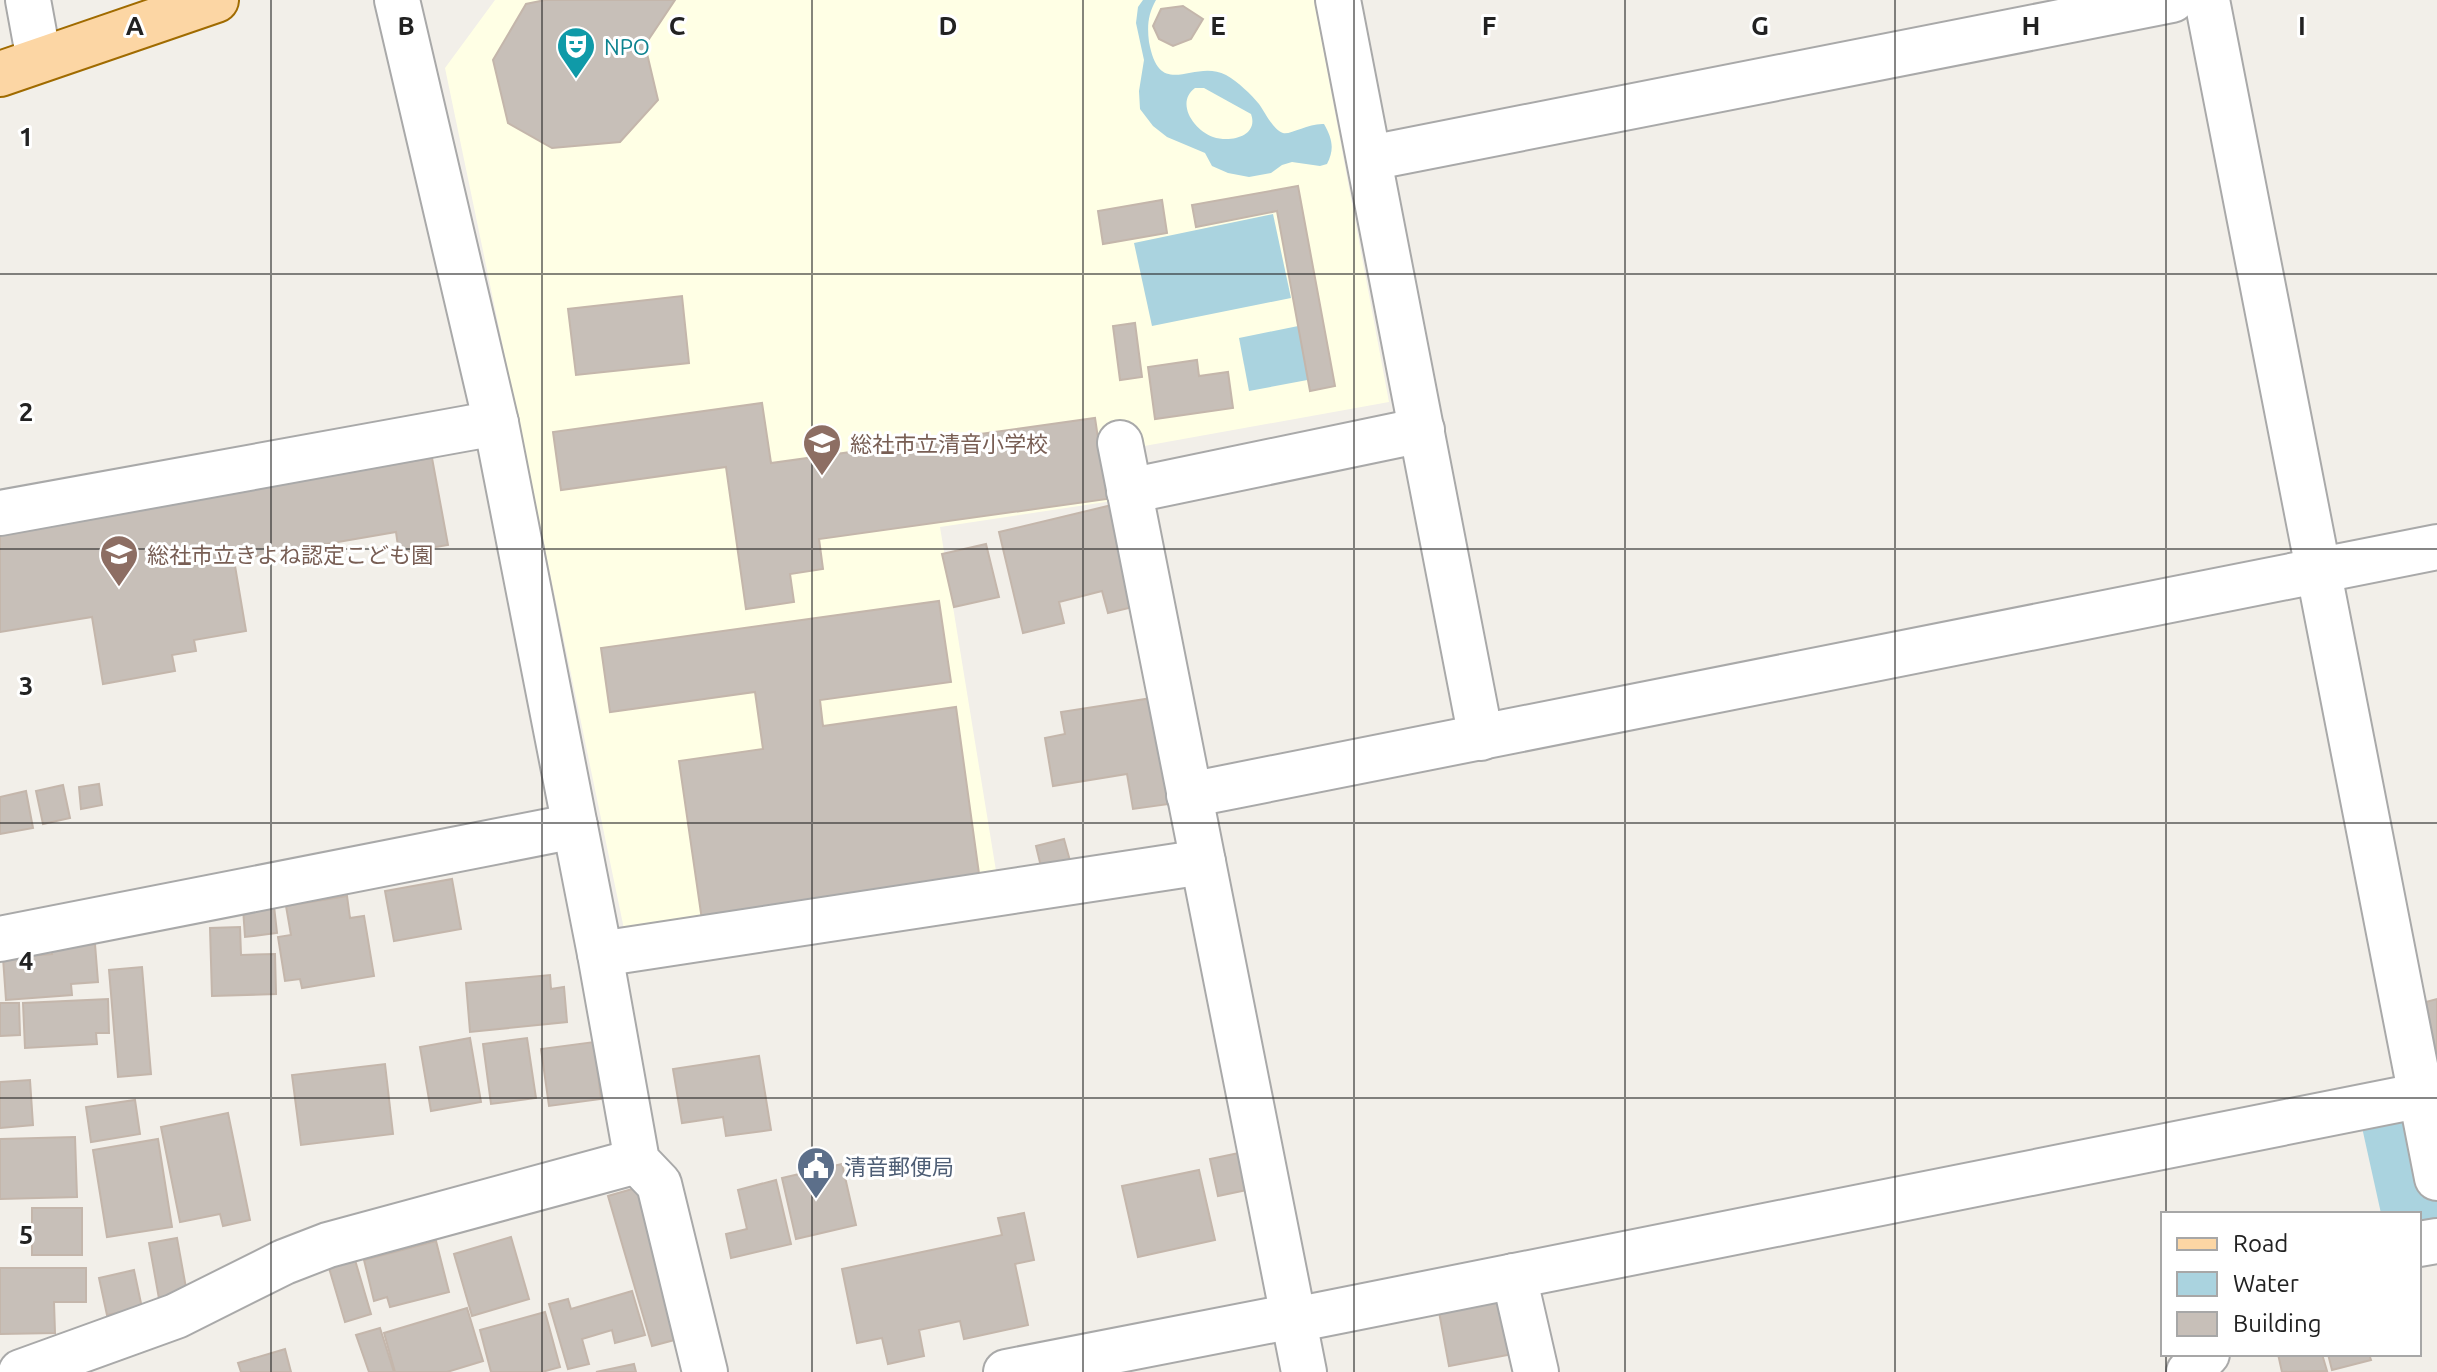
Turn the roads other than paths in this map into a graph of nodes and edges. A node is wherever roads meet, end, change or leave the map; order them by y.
1 (28, 0) edge
2 (216, 0) edge
3 (397, 0) edge
4 (1338, 0) edge
5 (2172, 0) edge
6 (2207, 0) edge
7 (20, 67) edge
8 (1370, 158) junction
9 (496, 423) junction
10 (1422, 430) junction
11 (1120, 443) dead end
12 (1129, 491) junction
13 (0, 513) edge
14 (2437, 547) edge
15 (2318, 571) junction
16 (1481, 738) junction
17 (1189, 795) junction
18 (575, 826) junction
19 (1203, 862) junction
20 (0, 939) edge
21 (600, 954) junction
22 (2429, 1094) edge
23 (637, 1161) junction
24 (2437, 1178) edge
25 (1514, 1276) junction
26 (1293, 1318) junction
27 (2205, 1356) edge
28 (21, 1372) edge
29 (705, 1372) edge
30 (1006, 1372) edge
31 (1304, 1372) edge
32 (1536, 1372) edge
33 (2189, 1372) edge

1 - 7 street
2 - 7 main road
3 - 9 street
4 - 8 street
5 - 8 street
6 - 15 street
8 - 10 street
9 - 13 street
9 - 18 street
10 - 12 street
10 - 16 street
11 - 12 street
12 - 17 street
14 - 15 street
15 - 16 street
15 - 22 street
16 - 17 street
17 - 19 street
18 - 20 street
18 - 21 street
19 - 21 street
19 - 26 street
21 - 23 street
22 - 24 street
22 - 25 street
23 - 28 street
23 - 29 street
25 - 26 street
25 - 32 street
26 - 30 street
26 - 31 street
27 - 33 street

